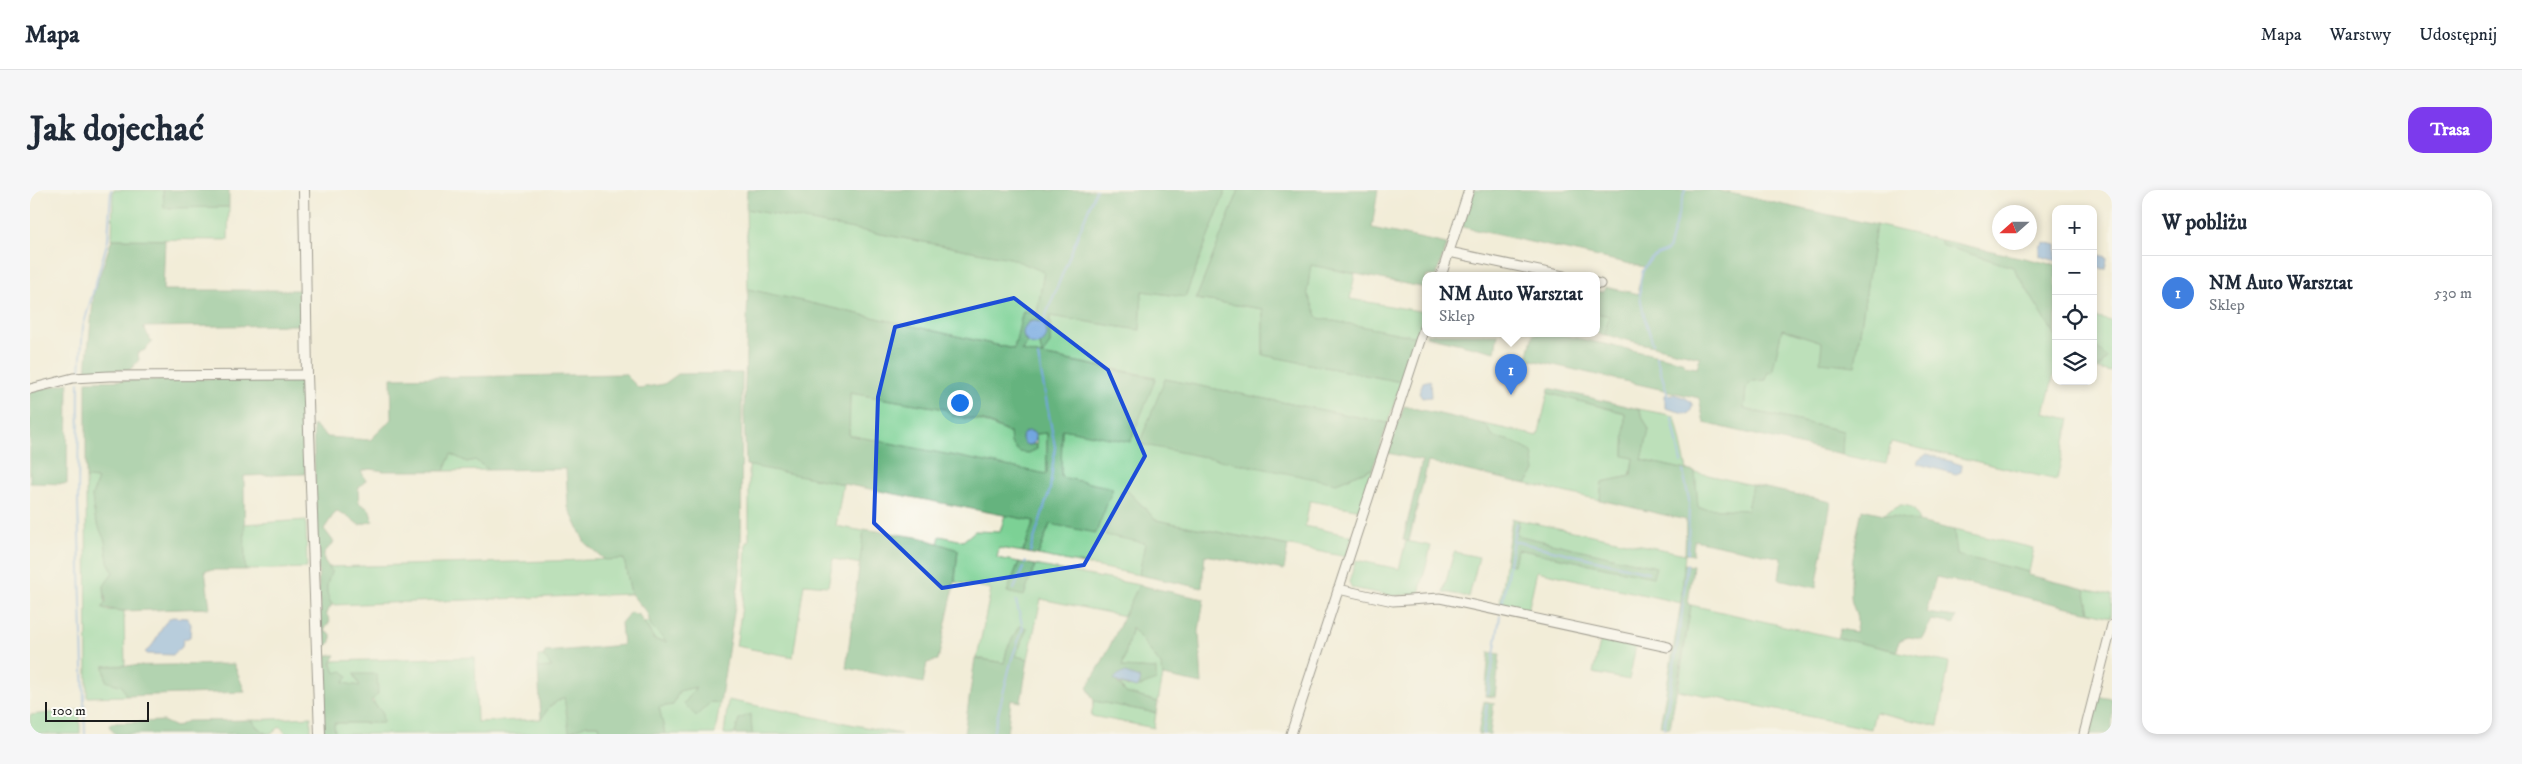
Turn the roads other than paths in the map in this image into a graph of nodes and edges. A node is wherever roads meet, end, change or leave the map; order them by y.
1 (304, 190) edge
2 (1469, 190) edge
3 (1449, 252) junction
4 (1442, 272) edge
5 (1544, 272) edge
6 (1422, 334) edge
7 (307, 374) junction
8 (30, 389) edge
9 (1338, 589) junction
10 (2112, 625) edge
11 (1668, 647) dead end
12 (320, 734) edge
13 (1291, 734) edge
14 (2084, 734) edge

1 - 7 street
2 - 3 street
3 - 4 street
3 - 5 street
6 - 9 street
7 - 8 street
7 - 12 street
9 - 11 street
9 - 13 street
10 - 14 street

